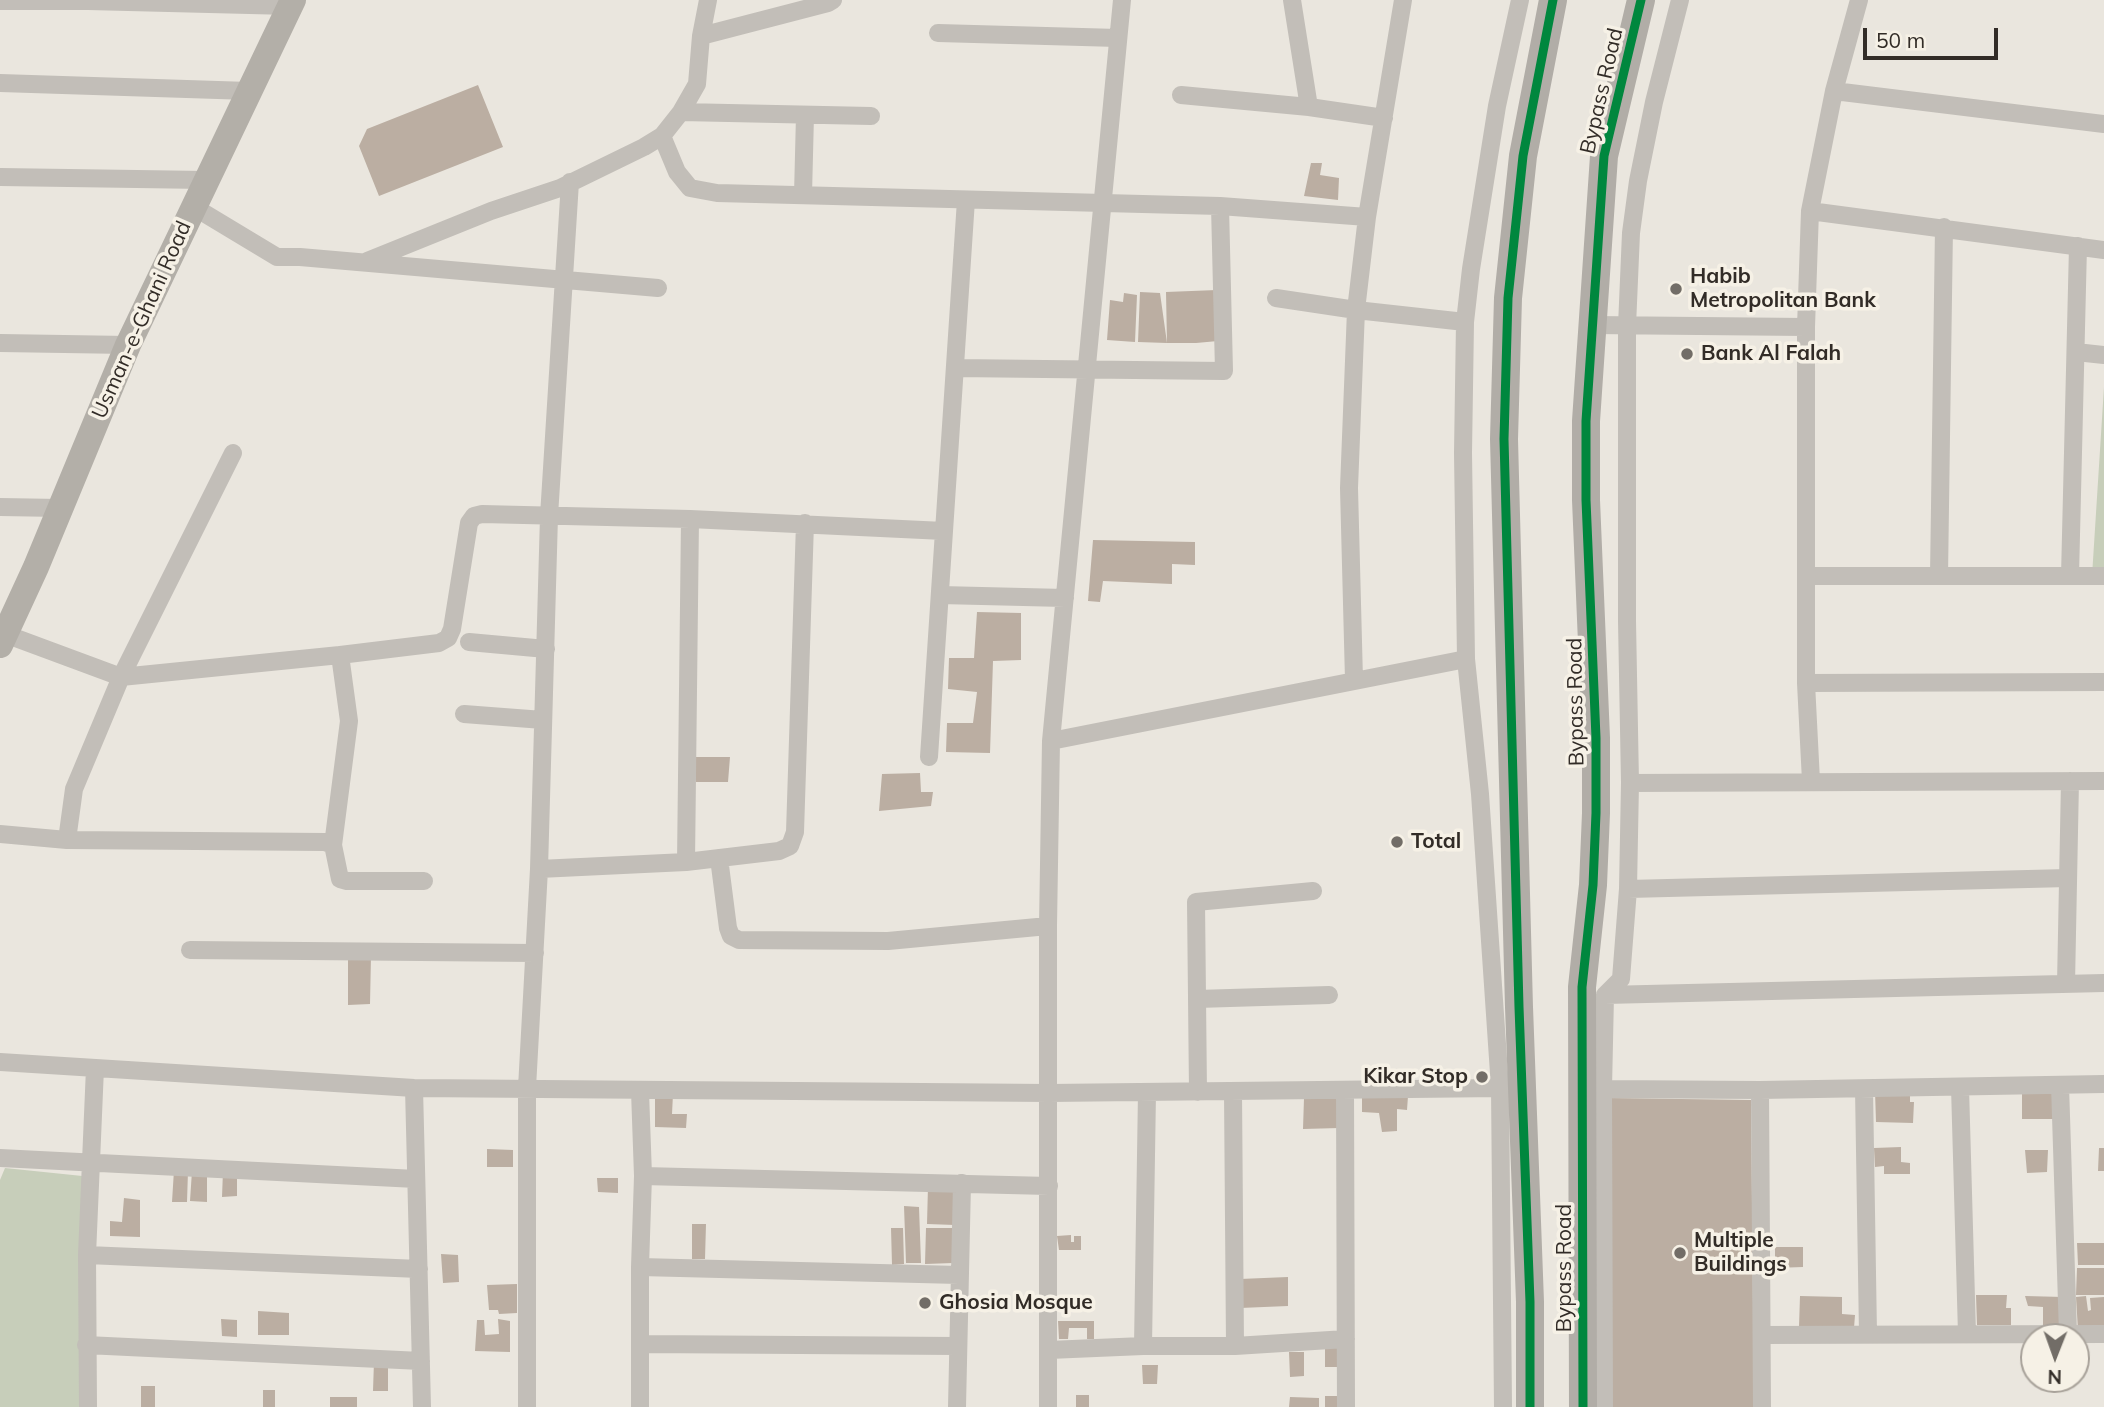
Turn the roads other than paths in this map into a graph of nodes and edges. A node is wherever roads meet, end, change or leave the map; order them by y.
1 (88, 0) edge
2 (708, 0) edge
3 (833, 0) edge
4 (1122, 0) edge
5 (1292, 0) edge
6 (1403, 0) edge
7 (1520, 0) edge
8 (1553, 0) edge
9 (1641, 0) edge
10 (1680, 0) edge
11 (1859, 0) edge
12 (0, 1) edge
13 (291, 3) edge
14 (938, 33) dead end
15 (701, 36) junction
16 (1118, 38) junction
17 (0, 83) edge
18 (249, 91) junction
19 (1834, 91) junction
20 (1181, 95) dead end
21 (1309, 107) junction
22 (681, 112) junction
23 (805, 114) junction
24 (871, 116) dead end
25 (1384, 118) junction
26 (2104, 124) edge
27 (662, 136) junction
28 (0, 177) edge
29 (205, 180) junction
30 (570, 182) junction
31 (803, 195) junction
32 (966, 200) junction
33 (1101, 204) junction
34 (1220, 206) junction
35 (194, 207) junction
36 (1810, 211) junction
37 (1367, 217) junction
38 (1944, 227) junction
39 (2078, 246) junction
40 (2104, 250) edge
41 (363, 262) junction
42 (565, 280) junction
43 (659, 288) dead end
44 (1276, 298) dead end
45 (1356, 310) junction
46 (1465, 322) junction
47 (1592, 325) junction
48 (1627, 326) junction
49 (1806, 327) junction
50 (0, 343) edge
51 (128, 345) junction
52 (2076, 352) junction
53 (2104, 355) edge
54 (955, 368) junction
55 (1085, 370) junction
56 (233, 453) dead end
57 (0, 507) edge
58 (60, 508) junction
59 (549, 516) junction
60 (690, 519) junction
61 (805, 523) junction
62 (944, 531) junction
63 (1807, 576) junction
64 (1938, 576) junction
65 (2070, 576) junction
66 (2104, 576) edge
67 (940, 595) junction
68 (1065, 598) junction
69 (3, 639) edge
70 (469, 642) dead end
71 (546, 649) junction
72 (340, 655) junction
73 (1466, 659) junction
74 (121, 677) junction
75 (1354, 680) junction
76 (2104, 682) edge
77 (1806, 683) junction
78 (464, 714) dead end
79 (543, 720) junction
80 (1051, 741) junction
81 (929, 757) dead end
82 (2104, 780) edge
83 (1811, 781) junction
84 (2070, 781) junction
85 (1630, 783) junction
86 (0, 834) edge
87 (67, 840) junction
88 (333, 845) junction
89 (719, 858) junction
90 (686, 862) junction
91 (539, 869) junction
92 (2068, 878) junction
93 (425, 881) dead end
94 (1628, 889) junction
95 (1313, 891) dead end
96 (1048, 926) junction
97 (190, 950) dead end
98 (534, 953) junction
99 (2104, 983) edge
100 (2066, 984) junction
101 (1329, 995) dead end
102 (1605, 995) junction
103 (1197, 999) junction
104 (0, 1062) edge
105 (95, 1068) junction
106 (2104, 1084) edge
107 (2060, 1085) junction
108 (1960, 1087) junction
109 (414, 1088) junction
110 (527, 1088) junction
111 (1500, 1088) junction
112 (1603, 1089) junction
113 (1864, 1089) junction
114 (1345, 1090) junction
115 (1760, 1090) junction
116 (640, 1091) junction
117 (1147, 1092) junction
118 (1198, 1092) junction
119 (1233, 1092) junction
120 (1049, 1093) junction
121 (0, 1158) edge
122 (91, 1162) junction
123 (643, 1176) junction
124 (416, 1178) junction
125 (962, 1183) junction
126 (1049, 1186) junction
127 (87, 1255) junction
128 (640, 1267) junction
129 (418, 1269) junction
130 (959, 1275) junction
131 (2068, 1323) edge
132 (1868, 1334) junction
133 (1966, 1334) junction
134 (2020, 1334) edge
135 (1762, 1335) junction
136 (1346, 1339) junction
137 (640, 1344) junction
138 (86, 1345) junction
139 (958, 1346) junction
140 (1143, 1346) junction
141 (1235, 1346) junction
142 (1049, 1350) junction
143 (421, 1361) junction
144 (88, 1407) edge
145 (422, 1407) edge
146 (527, 1407) edge
147 (640, 1407) edge
148 (957, 1407) edge
149 (1048, 1407) edge
150 (1346, 1407) edge
151 (1503, 1407) edge
152 (1530, 1407) edge
153 (1583, 1407) edge
154 (1604, 1407) edge
155 (1762, 1407) edge

1 - 12 street
1 - 13 street
2 - 15 street
3 - 15 street
4 - 16 street
5 - 21 street
6 - 25 street
7 - 46 street
8 - 152 main road
9 - 47 main road, Bypass Road
10 - 48 street
11 - 19 street
13 - 18 main road, Usman-e-Ghani Road
14 - 16 street
15 - 22 street
16 - 33 street
17 - 18 street
18 - 29 main road, Usman-e-Ghani Road
19 - 26 street
19 - 36 street
20 - 21 street
21 - 25 street
22 - 23 street
22 - 27 street
23 - 24 street
23 - 31 street
25 - 37 street
27 - 30 street
27 - 31 street
28 - 29 street
29 - 35 main road, Usman-e-Ghani Road
30 - 41 street
30 - 42 street
31 - 32 street
32 - 33 street
32 - 54 street
33 - 34 street
33 - 55 street
34 - 37 street
34 - 55 street
35 - 41 street
35 - 51 main road, Usman-e-Ghani Road
36 - 38 street
36 - 49 street
37 - 45 street
38 - 39 street
38 - 64 street
39 - 40 street
39 - 52 street
41 - 42 street
42 - 43 street
42 - 59 street
44 - 45 street
45 - 46 street
45 - 75 street
46 - 73 street
47 - 48 street
47 - 153 main road, Bypass Road
48 - 49 street
48 - 85 street
49 - 63 street
50 - 51 street
51 - 58 main road, Usman-e-Ghani Road
52 - 53 street
52 - 65 street
54 - 55 street
54 - 62 street
55 - 68 street
56 - 74 street
57 - 58 street
58 - 69 main road, Usman-e-Ghani Road
59 - 60 street
59 - 71 street
59 - 72 street
60 - 61 street
60 - 90 street
61 - 62 street
61 - 89 street
62 - 67 street
63 - 64 street
63 - 77 street
64 - 65 street
65 - 66 street
67 - 68 street
67 - 81 street
68 - 80 street
69 - 74 street
70 - 71 street
71 - 79 street
72 - 74 street
72 - 88 street
73 - 75 street
73 - 111 street
74 - 87 street
75 - 80 street
76 - 77 street
77 - 83 street
78 - 79 street
79 - 91 street
80 - 96 street
82 - 84 street
83 - 84 street
83 - 85 street
84 - 92 street
85 - 94 street
86 - 87 street
87 - 88 street
88 - 93 street
89 - 90 street
89 - 96 street
90 - 91 street
91 - 98 street
92 - 94 street
92 - 100 street
94 - 102 street
95 - 103 street
96 - 120 street
97 - 98 street
98 - 110 street
99 - 100 street
100 - 102 street
101 - 103 street
102 - 112 street
103 - 118 street
104 - 105 street
105 - 109 street
105 - 122 street
106 - 107 street
107 - 108 street
107 - 131 street
108 - 113 street
108 - 133 street
109 - 110 street
109 - 124 street
110 - 116 street
110 - 146 street
111 - 114 street
111 - 151 street
112 - 115 street
112 - 154 street
113 - 115 street
113 - 132 street
114 - 119 street
114 - 136 street
115 - 135 street
116 - 120 street
116 - 123 street
117 - 118 street
117 - 120 street
117 - 140 street
118 - 119 street
119 - 141 street
120 - 126 street
121 - 122 street
122 - 124 street
122 - 127 street
123 - 125 street
123 - 128 street
124 - 129 street
125 - 126 street
125 - 130 street
126 - 142 street
127 - 129 street
127 - 138 street
128 - 130 street
128 - 137 street
129 - 143 street
130 - 139 street
132 - 133 street
132 - 135 street
133 - 134 street
135 - 155 street
136 - 141 street
136 - 150 street
137 - 139 street
137 - 147 street
138 - 143 street
138 - 144 street
139 - 148 street
140 - 141 street
140 - 142 street
142 - 149 street
143 - 145 street

